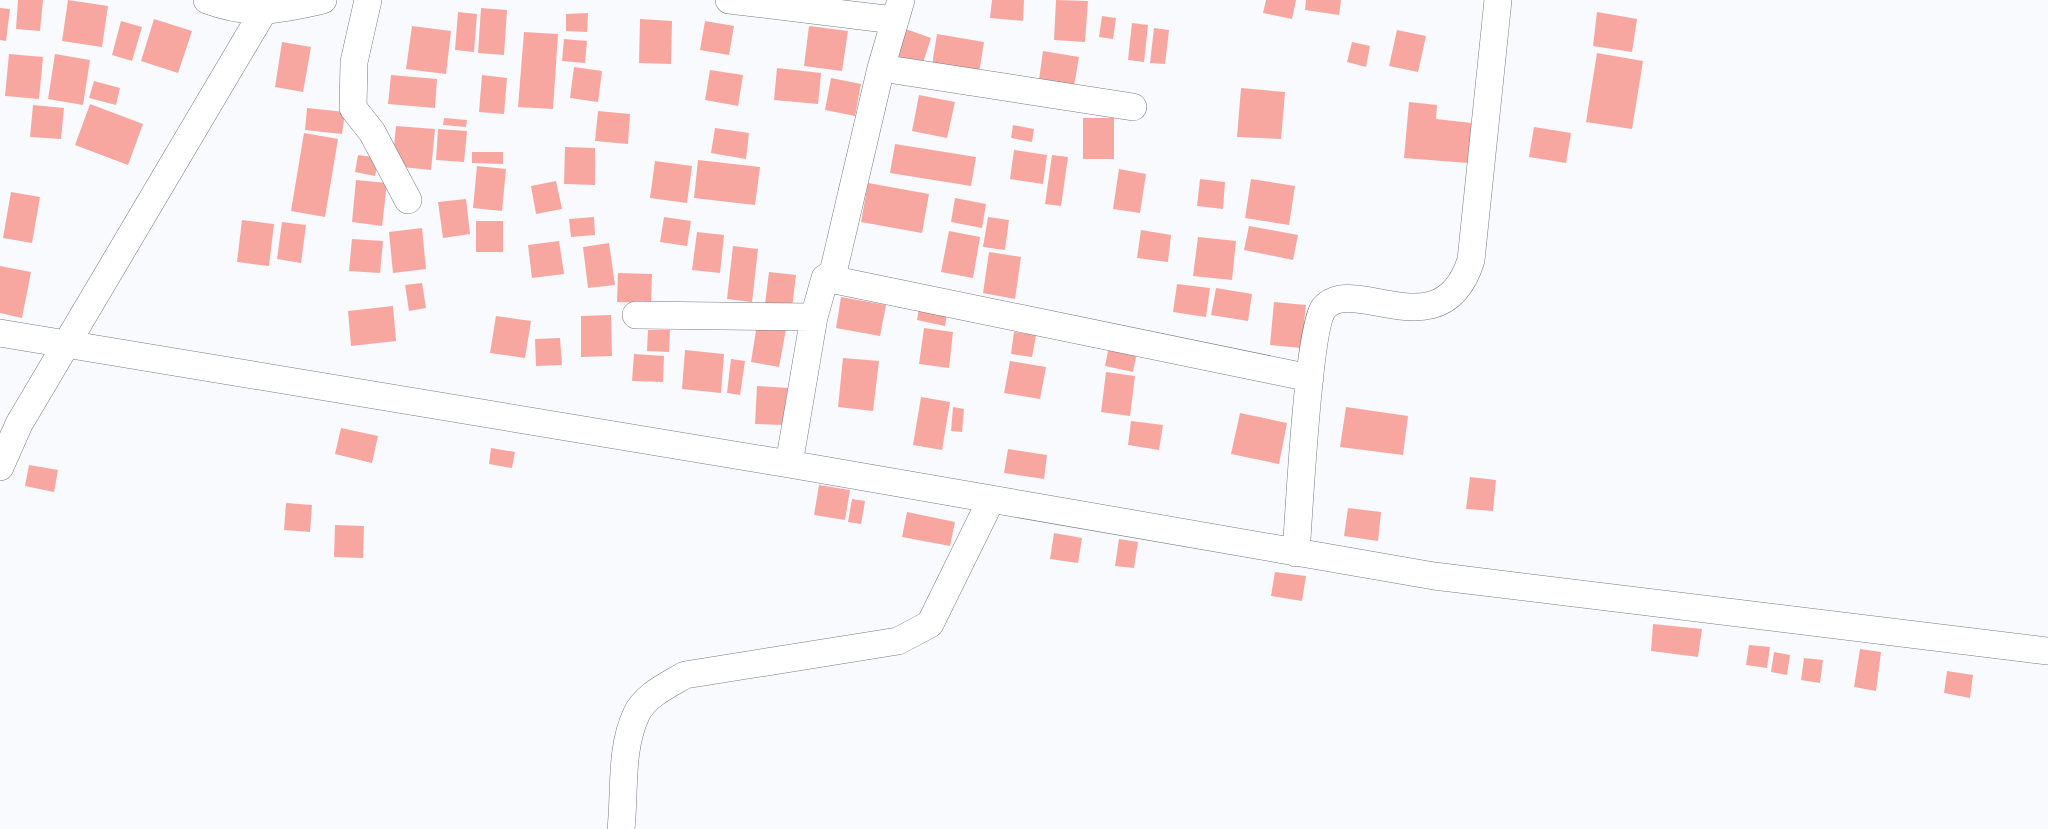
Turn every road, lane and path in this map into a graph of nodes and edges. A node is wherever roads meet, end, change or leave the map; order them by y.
1 (207, 0) edge
2 (323, 0) edge
3 (368, 0) edge
4 (729, 0) edge
5 (1498, 0) edge
6 (897, 10) edge
7 (263, 12) junction
8 (881, 68) junction
9 (1133, 107) dead end
10 (408, 200) dead end
11 (825, 278) junction
12 (636, 315) dead end
13 (814, 317) junction
14 (0, 333) edge
15 (69, 344) junction
16 (1310, 378) junction
17 (789, 464) junction
18 (0, 467) edge
19 (991, 500) junction
20 (1296, 553) junction
21 (2048, 651) edge
22 (621, 829) edge

1 - 7 street
2 - 7 street
3 - 10 street
4 - 6 street
5 - 16 street
6 - 8 street
7 - 15 street
8 - 9 street
8 - 11 street
11 - 13 street
11 - 16 street
12 - 13 street
13 - 17 street
14 - 15 street
15 - 17 street
15 - 18 street
16 - 20 street
17 - 19 street
19 - 20 street
19 - 22 street
20 - 21 street

